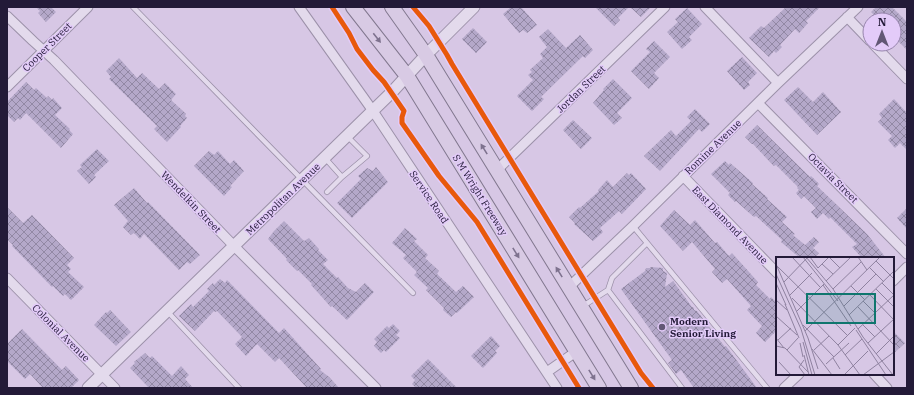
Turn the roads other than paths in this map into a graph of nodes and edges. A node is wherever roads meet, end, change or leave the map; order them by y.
1 (88, 7) edge
2 (133, 7) edge
3 (299, 7) edge
4 (353, 7) edge
5 (392, 7) edge
6 (474, 7) edge
7 (665, 7) edge
8 (706, 7) edge
9 (858, 7) edge
10 (7, 16) edge
11 (847, 17) junction
12 (862, 33) edge
13 (43, 51) junction
14 (881, 52) edge
15 (426, 55) junction
16 (407, 76) junction
17 (907, 79) edge
18 (778, 82) junction
19 (7, 87) edge
20 (758, 103) junction
21 (372, 111) junction
22 (347, 136) junction
23 (325, 158) junction
24 (497, 170) junction
25 (683, 176) junction
26 (342, 177) junction
27 (302, 181) junction
28 (328, 192) dead end
29 (633, 226) junction
30 (647, 243) junction
31 (234, 246) junction
32 (907, 254) edge
33 (907, 267) edge
34 (776, 272) edge
35 (7, 278) edge
36 (894, 280) edge
37 (569, 287) junction
38 (608, 290) junction
39 (413, 293) dead end
40 (581, 307) junction
41 (167, 311) junction
42 (577, 351) junction
43 (547, 372) junction
44 (102, 374) junction
45 (797, 375) edge
46 (875, 375) edge
47 (88, 388) edge
48 (115, 388) edge
49 (239, 388) edge
50 (376, 388) edge
51 (558, 388) edge
52 (599, 388) edge
53 (631, 388) edge
54 (682, 388) edge
55 (767, 388) edge
56 (784, 388) edge
57 (887, 388) edge

1 - 13 street, Cooper Street
2 - 27 lane
3 - 21 street, Service Road
4 -> 16 main road, S M Wright Freeway
5 - 15 main road
6 - 15 street, Metropolitan Avenue
7 - 24 street, Jordan Street
8 - 18 street
9 - 11 street, Romine Avenue
10 - 13 street, Wendelkin Street
11 - 12 street
11 - 18 street, Romine Avenue
13 - 19 street, Cooper Street
13 - 31 street, Wendelkin Street
14 - 17 street
15 - 16 street, Metropolitan Avenue
24 -> 15 main road
16 - 21 street, Metropolitan Avenue
16 -> 42 main road, S M Wright Freeway
18 - 20 street, Romine Avenue
20 - 25 street, Romine Avenue
20 - 32 street, Octavia Street
21 - 22 street, Metropolitan Avenue
21 - 43 street, Service Road
22 - 23 street, Metropolitan Avenue
22 - 26 lane
23 - 26 lane
23 - 27 street, Metropolitan Avenue
37 -> 24 main road
25 - 29 street, Romine Avenue
25 - 34 street, East Diamond Avenue
26 - 28 lane
27 - 31 street, Metropolitan Avenue
27 - 39 lane
29 - 30 lane
29 - 37 street, Romine Avenue
30 - 38 lane
30 - 55 lane
31 - 41 street, Metropolitan Avenue
31 - 50 street, Wendelkin Street
33 - 36 street
35 - 44 street, Colonial Avenue
37 - 40 main road
38 - 40 lane
38 - 54 lane
40 - 53 main road
41 - 44 street, Metropolitan Avenue
41 - 49 lane
42 - 43 street
42 -> 52 main road, S M Wright Freeway
43 - 51 street, Service Road
44 - 47 street, Metropolitan Avenue
44 - 48 street, Colonial Avenue
45 - 56 street
46 - 57 street

